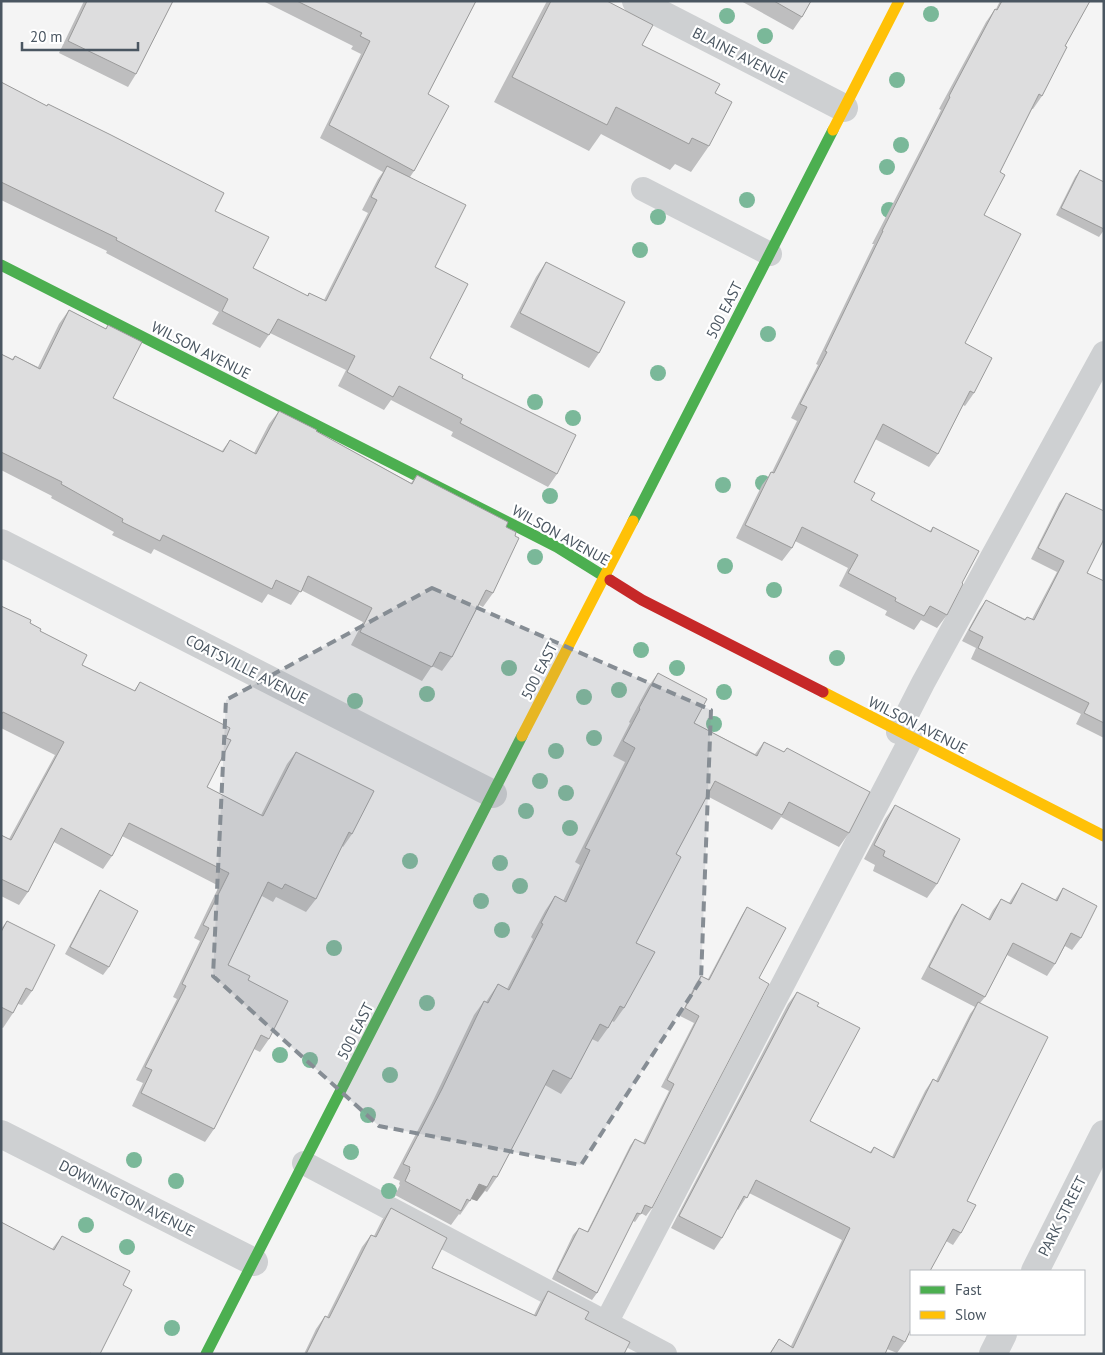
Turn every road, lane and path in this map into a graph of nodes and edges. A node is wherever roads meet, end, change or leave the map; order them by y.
1 (636, 1) edge
2 (899, 1) edge
3 (844, 108) junction
4 (643, 188) dead end
5 (770, 254) junction
6 (1, 265) edge
7 (1104, 353) edge
8 (1, 543) edge
9 (604, 577) junction
10 (904, 735) junction
11 (493, 794) junction
12 (1104, 836) edge
13 (1, 1134) edge
14 (1104, 1134) edge
15 (304, 1163) junction
16 (254, 1262) junction
17 (1036, 1270) edge
18 (606, 1323) junction
19 (1002, 1335) edge
20 (206, 1354) edge
21 (665, 1354) edge
22 (993, 1354) edge

1 - 3 street, BLAINE AVENUE
2 - 3 street, 500 EAST
3 - 5 street, 500 EAST
4 - 5 lane
5 - 9 street, 500 EAST
6 - 9 street, WILSON AVENUE
7 - 10 lane
8 - 11 street, COATSVILLE AVENUE
9 - 10 street, WILSON AVENUE
9 - 11 street, 500 EAST
10 - 12 street, WILSON AVENUE
10 - 18 lane
11 - 15 street, 500 EAST
13 - 16 street, DOWNINGTON AVENUE
14 - 17 street, PARK STREET
15 - 16 street, 500 EAST
15 - 18 lane
16 - 20 street, 500 EAST
18 - 21 lane
19 - 22 street

